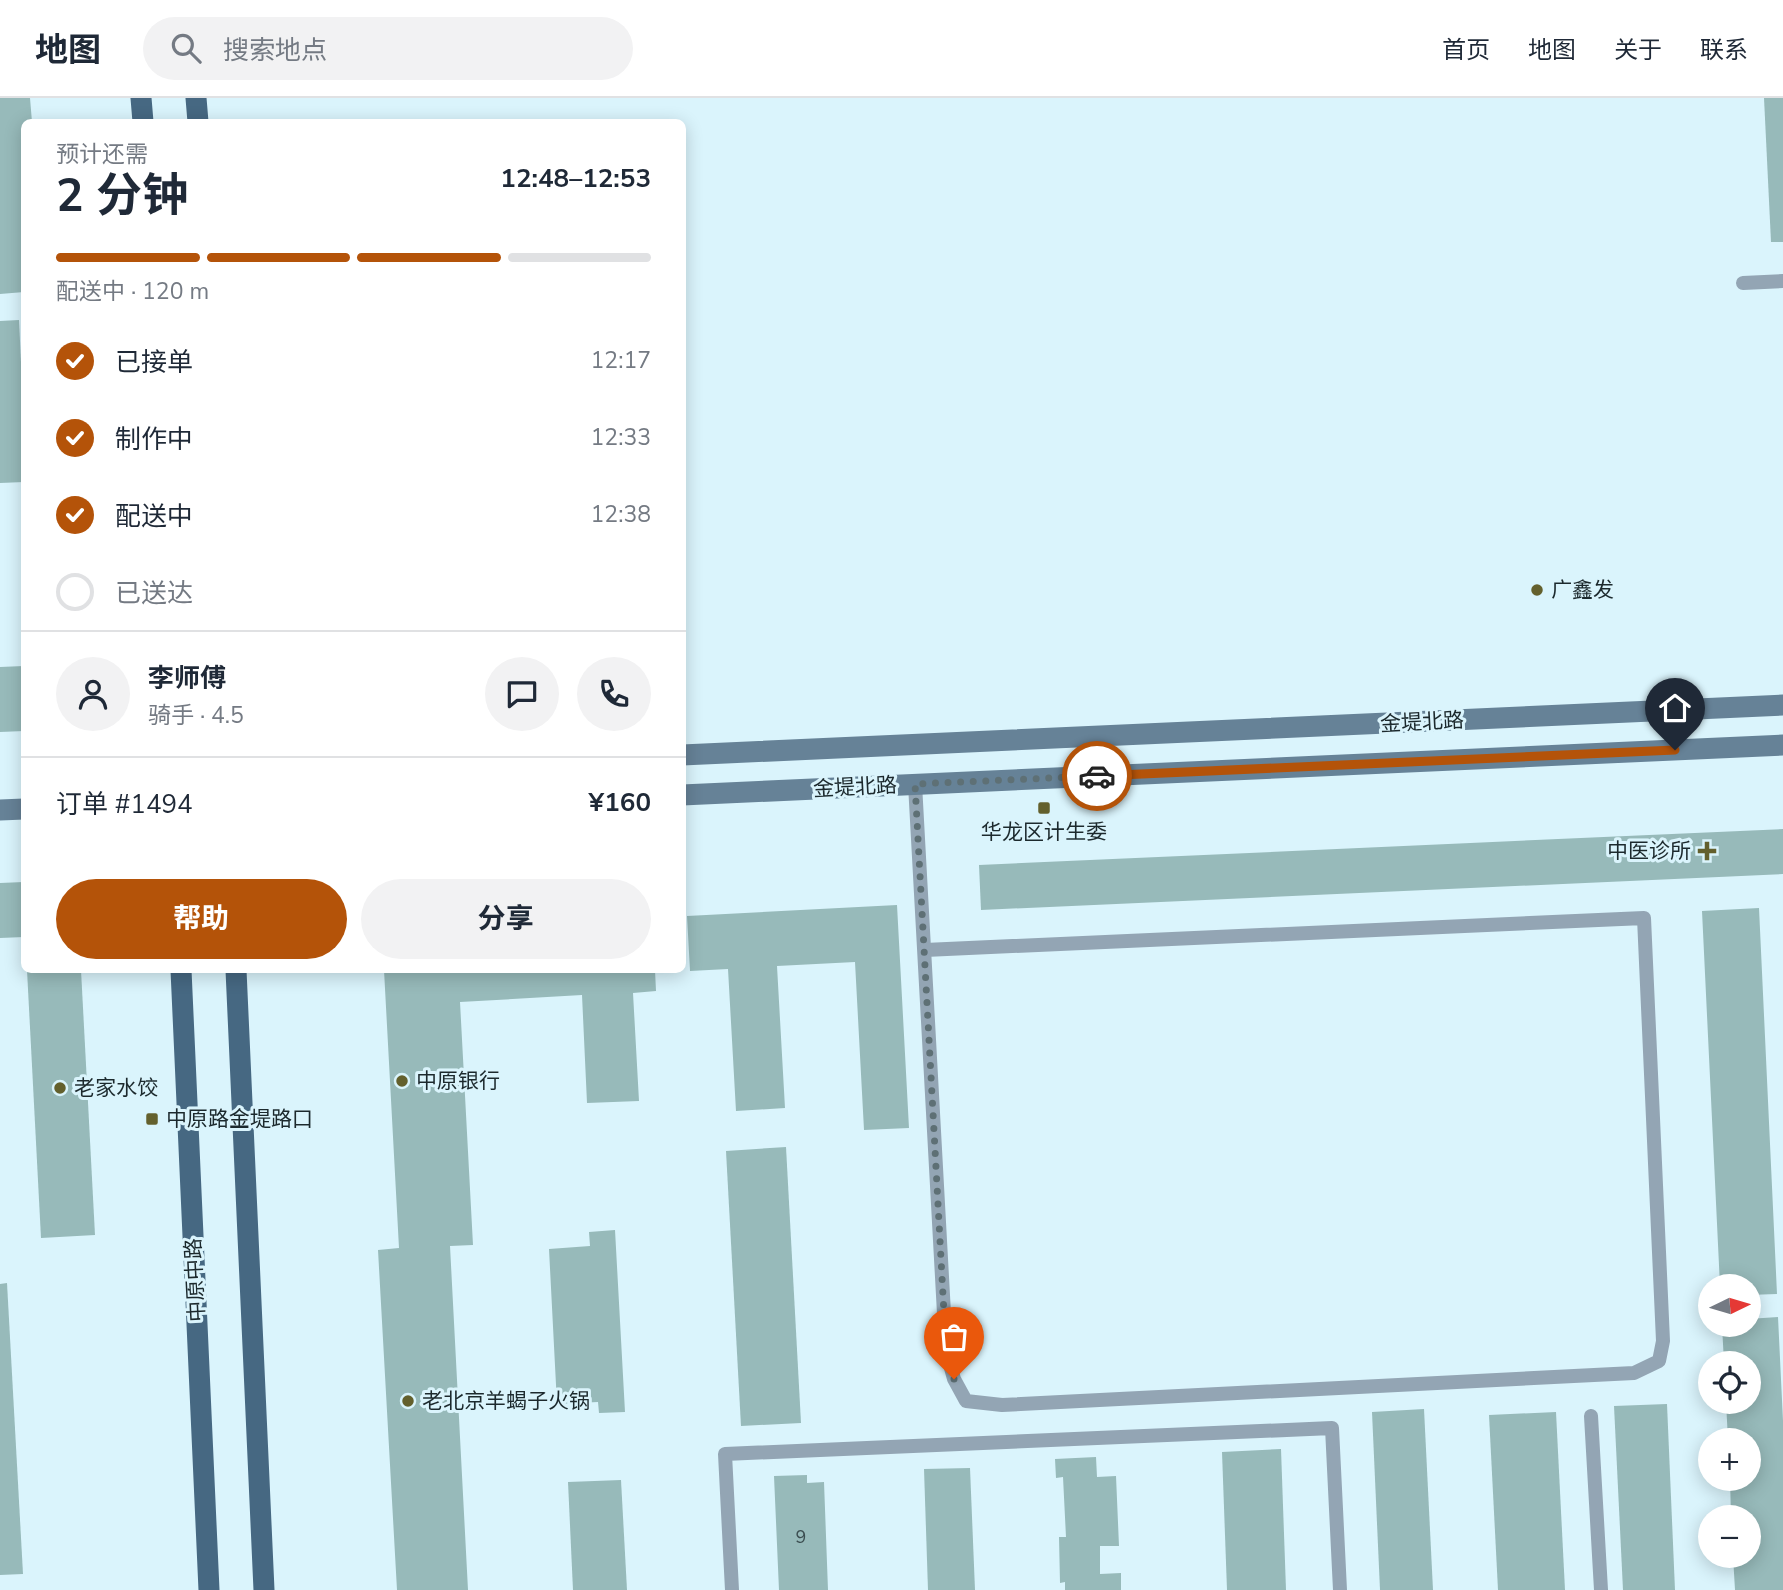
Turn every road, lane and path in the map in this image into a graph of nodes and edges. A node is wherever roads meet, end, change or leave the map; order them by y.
1 (141, 98) edge
2 (196, 98) edge
3 (143, 119) edge
4 (198, 119) edge
5 (1783, 281) edge
6 (1743, 283) dead end
7 (1783, 705) edge
8 (1783, 745) edge
9 (686, 755) edge
10 (915, 784) junction
11 (686, 794) edge
12 (21, 809) edge
13 (0, 810) edge
14 (925, 950) junction
15 (181, 973) edge
16 (236, 973) edge
17 (1591, 1416) dead end
18 (209, 1590) edge
19 (264, 1590) edge
20 (732, 1590) edge
21 (1340, 1590) edge
22 (1601, 1590) edge

1 - 3 main road
2 - 4 main road
5 - 6 lane
7 - 9 street, 金堤北路
8 - 10 street, 金堤北路
10 - 11 street, 金堤北路
10 - 14 lane
12 - 13 street
14 - 14 lane
15 - 18 main road, 中原中路
16 - 19 main road
17 - 22 lane
20 - 21 lane

